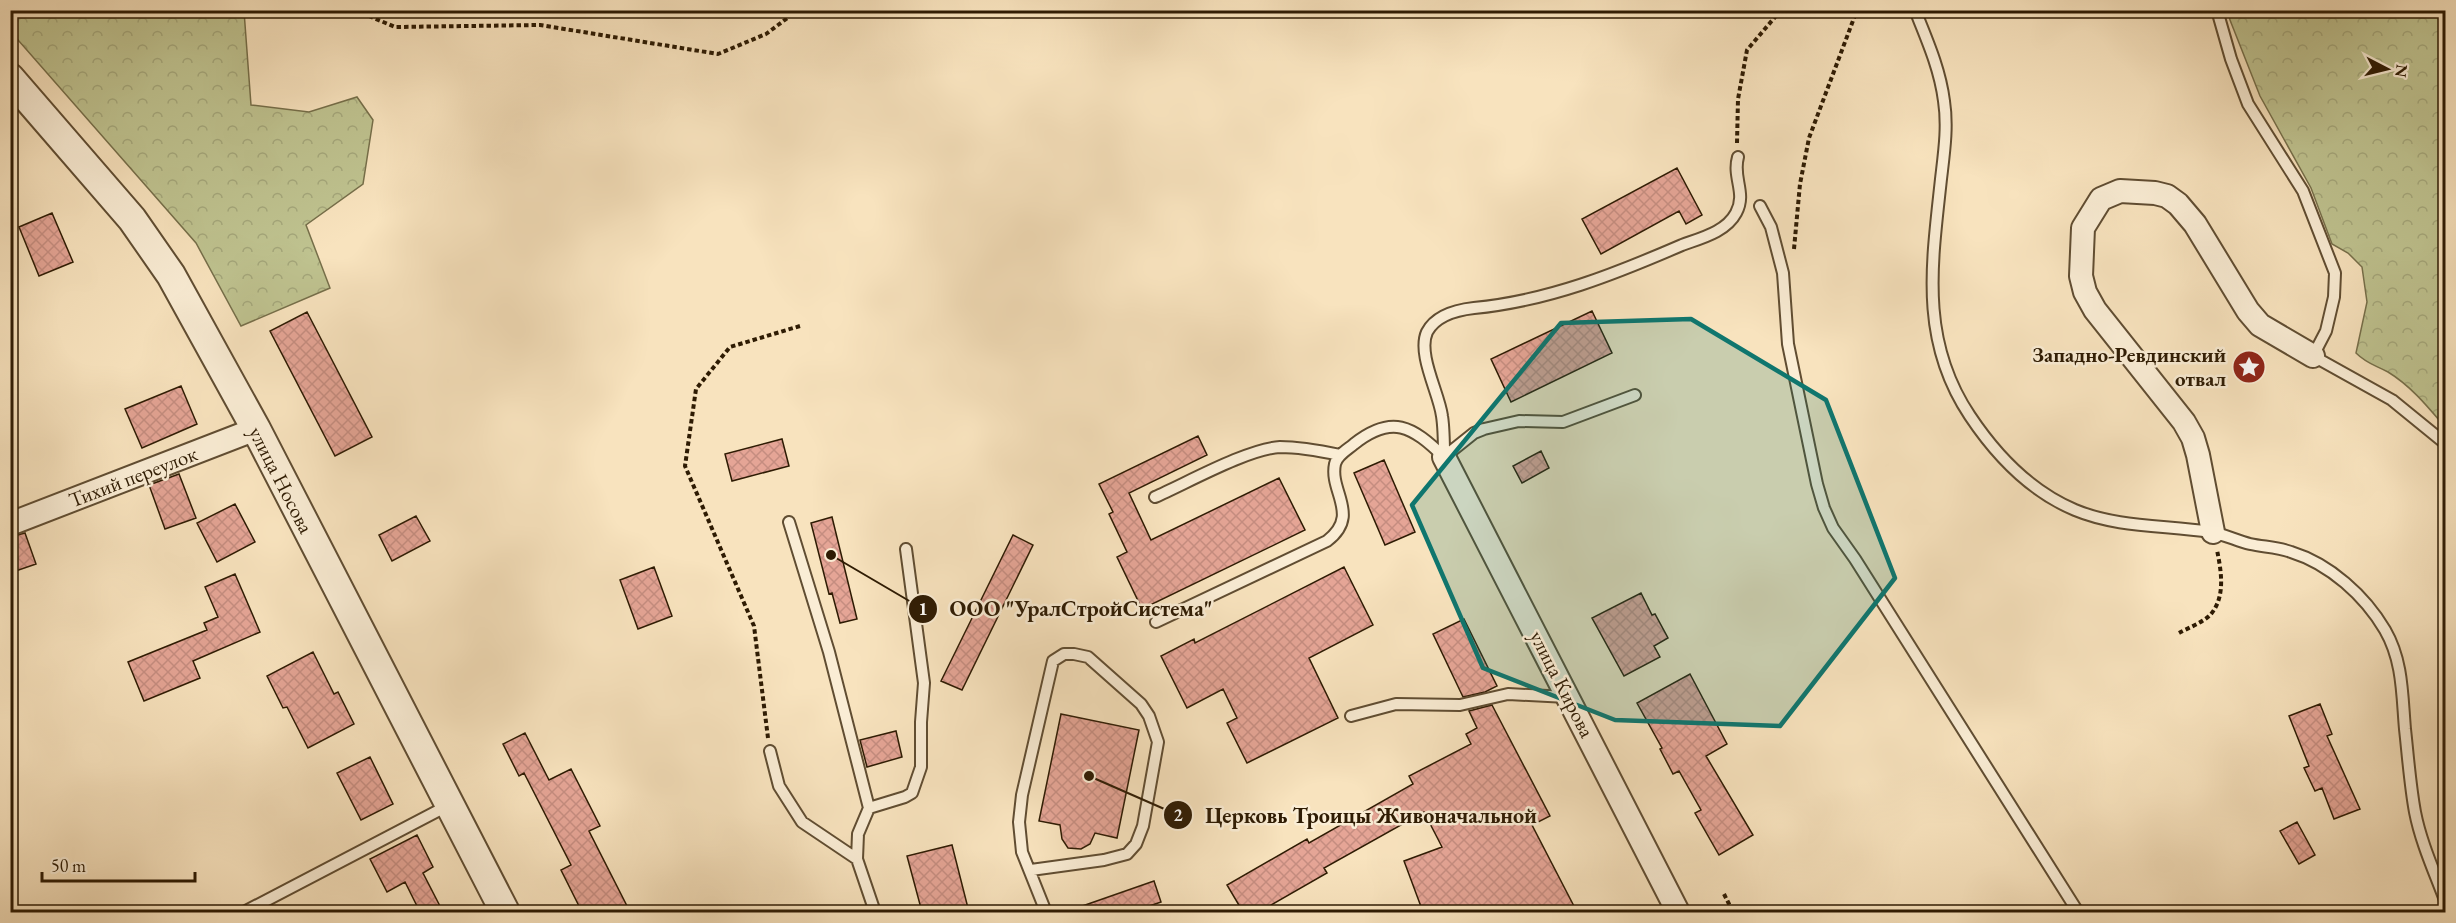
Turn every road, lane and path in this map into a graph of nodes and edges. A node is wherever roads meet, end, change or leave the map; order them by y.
1 (355, 10) edge
2 (798, 10) edge
3 (1781, 10) edge
4 (1857, 10) edge
5 (1915, 10) edge
6 (2217, 10) edge
7 (10, 78) edge
8 (1738, 157) joint
9 (1760, 206) dead end
10 (1793, 254) dead end
11 (800, 326) dead end
12 (2313, 356) junction
13 (1635, 395) dead end
14 (256, 429) junction
15 (2445, 444) edge
16 (1340, 455) junction
17 (1444, 457) junction
18 (1155, 498) dead end
19 (789, 522) dead end
20 (10, 524) edge
21 (2213, 532) junction
22 (906, 549) dead end
23 (1156, 622) dead end
24 (2179, 633) dead end
25 (1568, 697) junction
26 (1351, 716) dead end
27 (770, 751) joint
28 (449, 805) junction
29 (869, 808) junction
30 (857, 859) junction
31 (1031, 870) junction
32 (1724, 894) dead end
33 (2445, 903) edge
34 (244, 912) edge
35 (505, 912) edge
36 (875, 912) edge
37 (1046, 912) edge
38 (1678, 912) edge
39 (1733, 912) edge
40 (2078, 912) edge

1 - 2 path
3 - 8 path
4 - 10 path
5 - 21 lane
6 - 12 lane
7 - 14 street, улица Носова
8 - 17 lane
9 - 40 lane
11 - 27 path
12 - 15 lane
12 - 21 street
13 - 17 lane
14 - 20 street, Тихий переулок
14 - 28 street, улица Носова
16 - 17 lane
16 - 18 lane
16 - 23 lane
17 - 25 street, улица Кирова
19 - 29 lane
21 - 24 path
21 - 33 lane
22 - 29 lane
25 - 26 lane
25 - 38 street, улица Кирова
27 - 30 lane
28 - 34 lane
28 - 35 street, улица Носова
29 - 30 lane
30 - 36 lane
31 - 31 lane
31 - 37 lane
32 - 39 path

